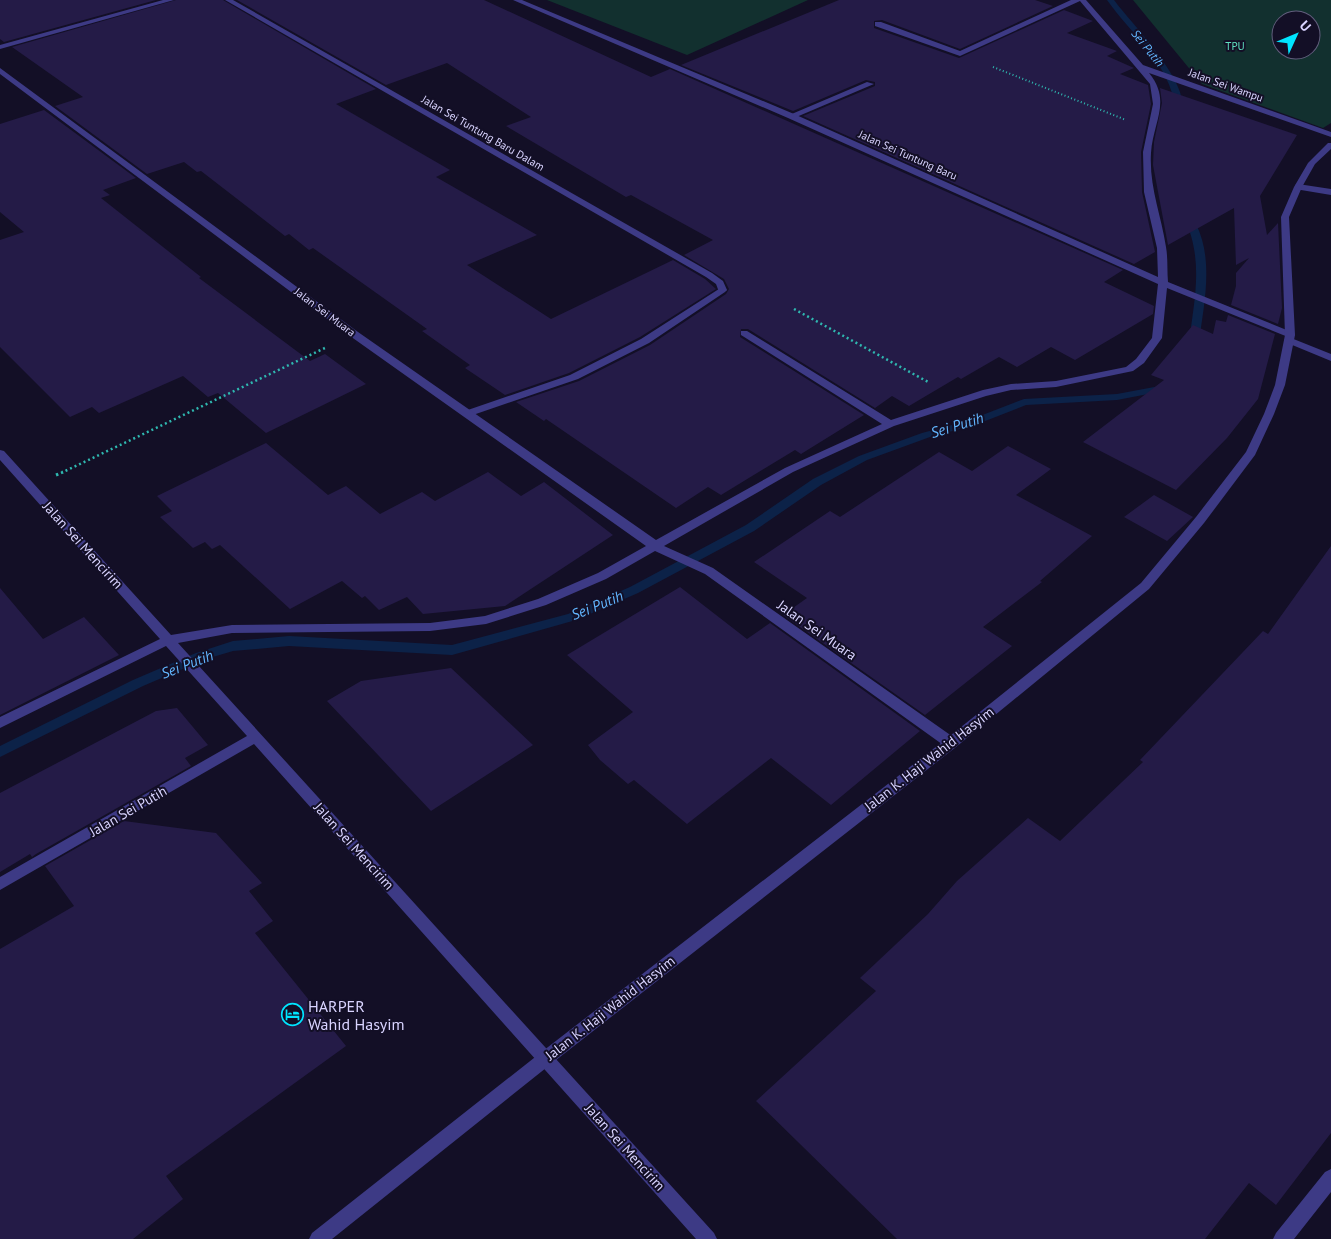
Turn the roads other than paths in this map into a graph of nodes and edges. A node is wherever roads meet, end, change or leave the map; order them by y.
1 (171, 0) edge
2 (228, 0) edge
3 (516, 0) edge
4 (1077, 0) edge
5 (1082, 0) edge
6 (878, 24) dead end
7 (0, 48) edge
8 (1140, 66) junction
9 (0, 70) edge
10 (870, 84) dead end
11 (791, 116) junction
12 (1331, 135) edge
13 (1331, 144) edge
14 (1298, 187) junction
15 (1331, 192) edge
16 (1163, 283) junction
17 (744, 332) dead end
18 (1290, 338) junction
19 (1331, 358) edge
20 (466, 414) junction
21 (890, 424) junction
22 (0, 453) edge
23 (659, 548) junction
24 (171, 642) junction
25 (0, 723) edge
26 (256, 737) junction
27 (951, 743) junction
28 (0, 884) edge
29 (545, 1058) junction
30 (1331, 1178) edge
31 (318, 1239) edge
32 (708, 1239) edge
33 (1282, 1239) edge

1 - 7 street
2 - 20 street, Jalan Sei Tuntung Baru Dalam
3 - 11 street, Jalan Sei Tuntung Baru
4 - 6 street
5 - 8 street, Jalan Sei Wampu
8 - 12 street, Jalan Sei Wampu
8 - 16 street
9 - 20 street, Jalan Sei Muara
10 - 11 street
11 - 16 street, Jalan Sei Tuntung Baru
13 - 14 street, Jalan K. Haji Wahid Hasyim
14 - 15 street
14 - 18 street, Jalan K. Haji Wahid Hasyim
16 - 18 street, Jalan Sei Tuntung Baru
16 - 21 street
17 - 21 street
18 - 19 street, Jalan Sei Tuntung Baru
18 - 27 street, Jalan K. Haji Wahid Hasyim
20 - 23 street, Jalan Sei Muara
21 - 23 street
22 - 24 street, Jalan Sei Mencirim
23 - 24 street
23 - 27 street, Jalan Sei Muara
24 - 25 street
24 - 26 street, Jalan Sei Mencirim
26 - 28 street, Jalan Sei Putih
26 - 29 street, Jalan Sei Mencirim
27 - 29 street, Jalan K. Haji Wahid Hasyim
29 - 31 street, Jalan K. Haji Wahid Hasyim
29 - 32 street, Jalan Sei Mencirim
30 - 33 street

